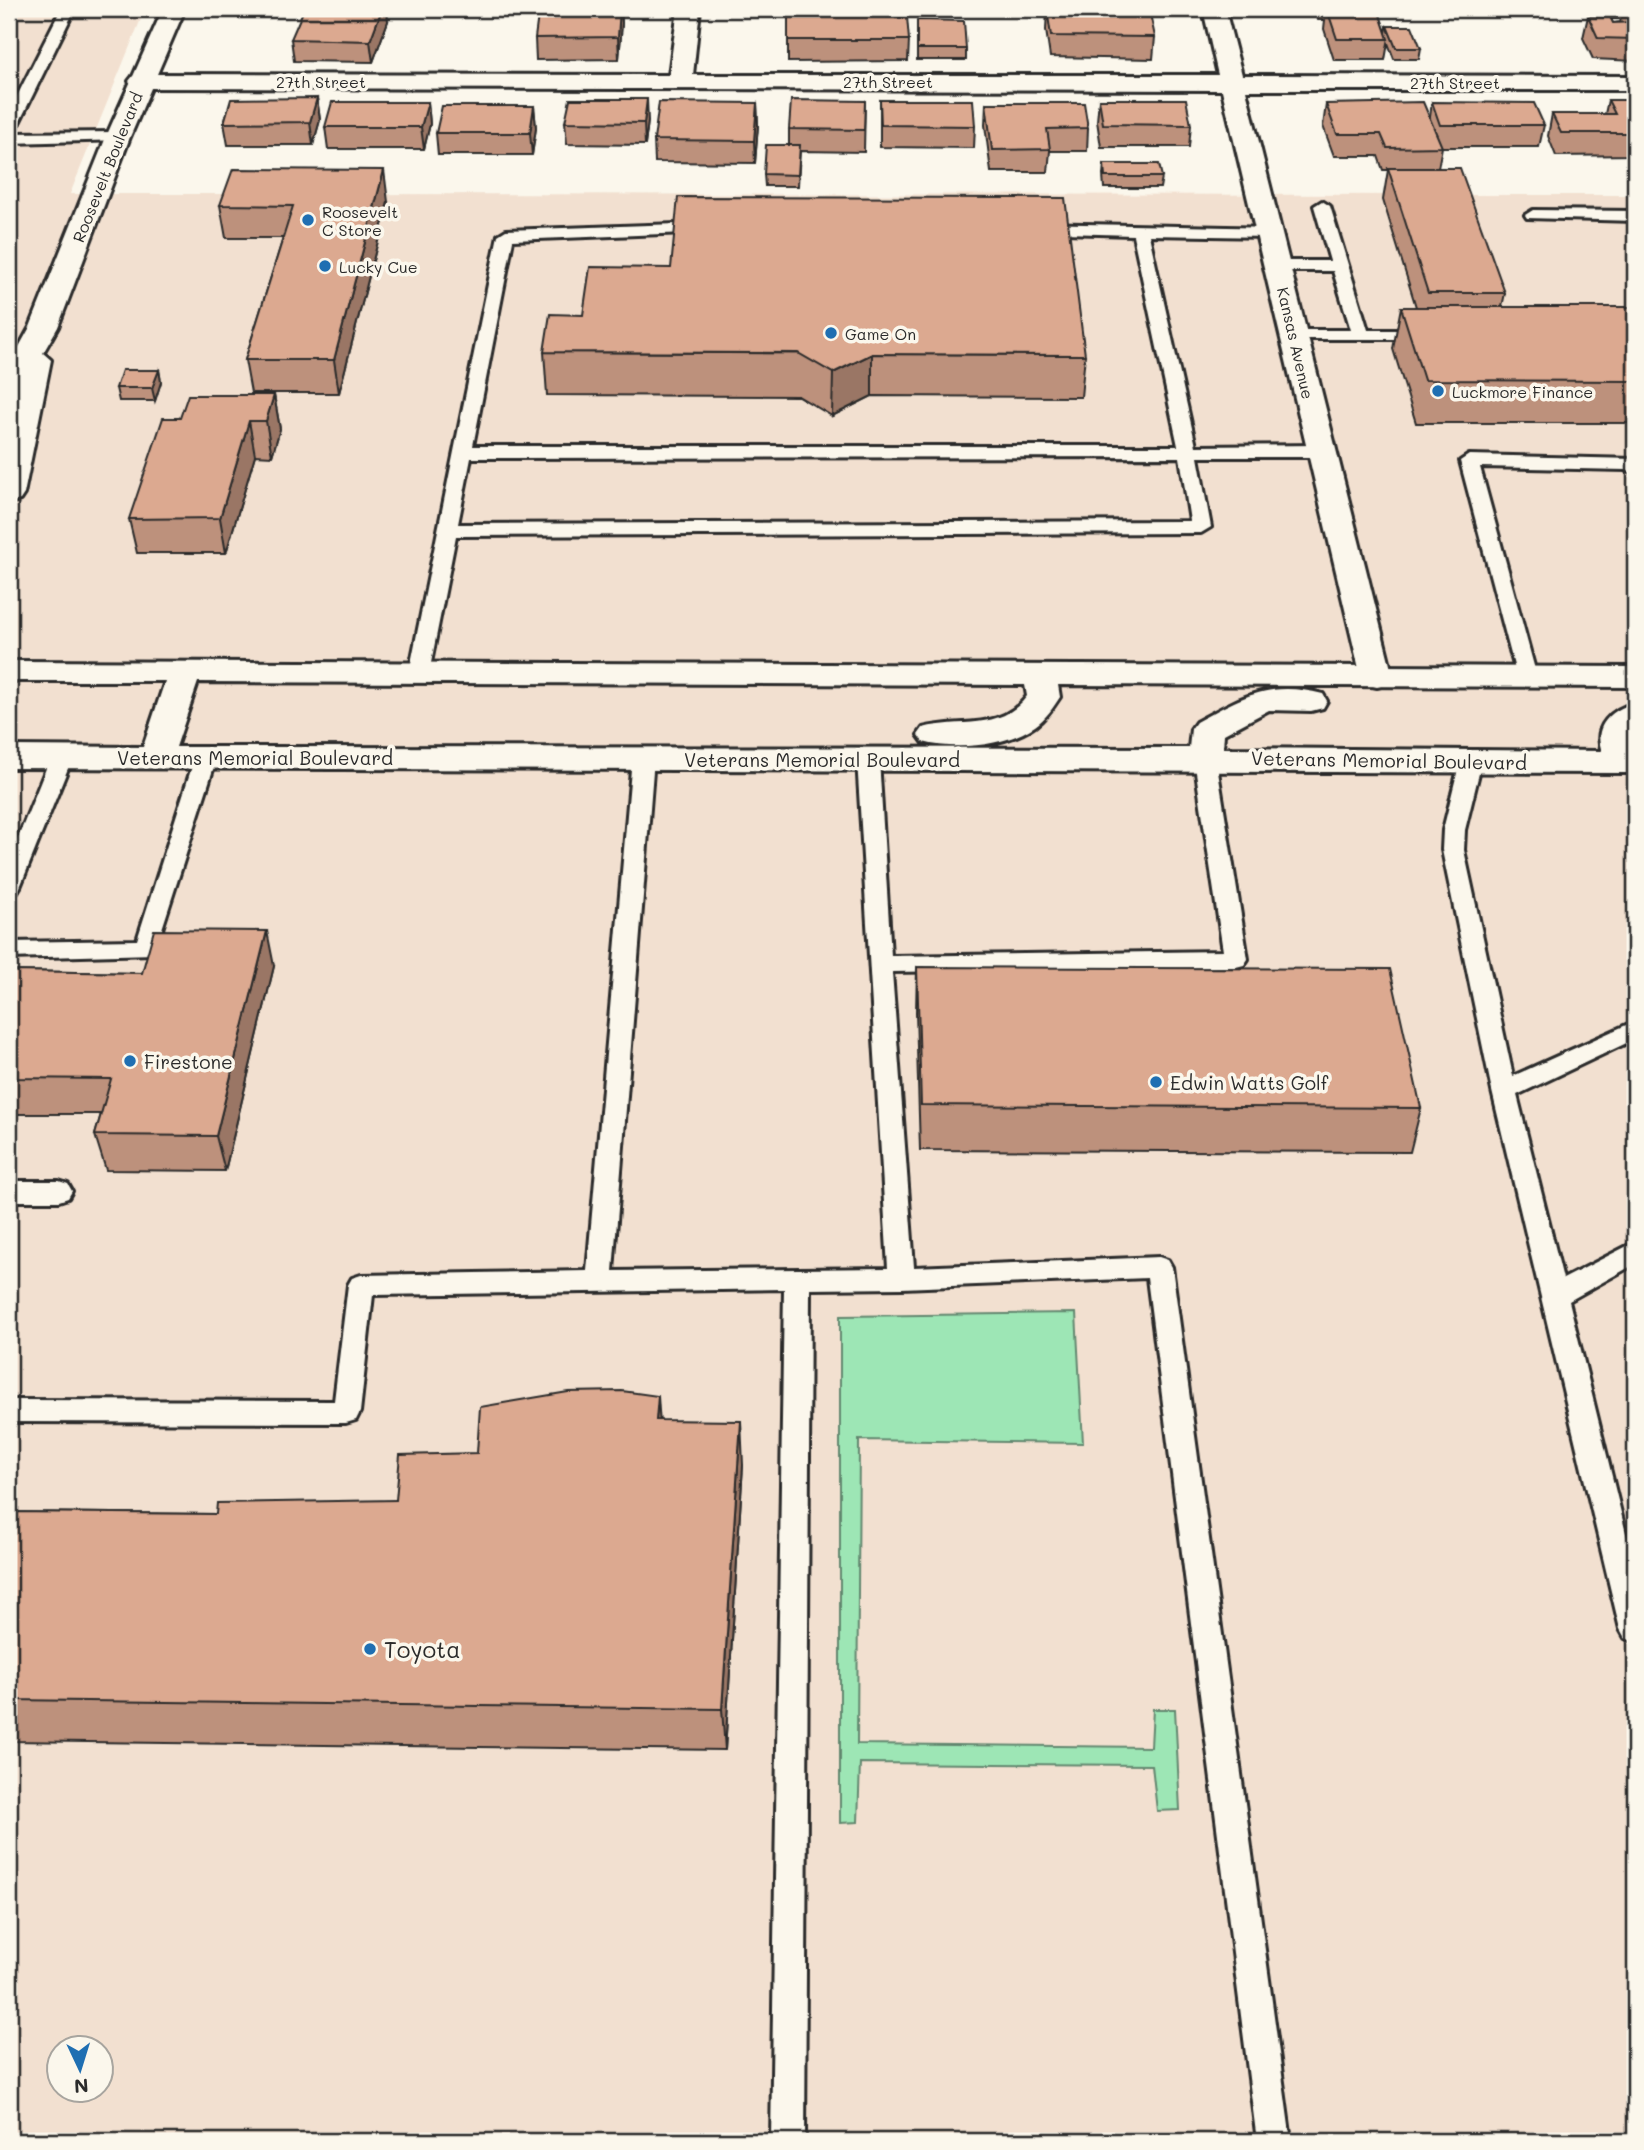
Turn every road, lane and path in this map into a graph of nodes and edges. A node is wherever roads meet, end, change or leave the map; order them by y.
1 (68, 9) edge
2 (174, 9) edge
3 (689, 9) edge
4 (1214, 9) edge
5 (141, 81) junction
6 (680, 81) junction
7 (1232, 82) junction
8 (1635, 83) edge
9 (9, 127) edge
10 (118, 137) junction
11 (9, 138) edge
12 (1322, 206) dead end
13 (1533, 215) dead end
14 (1635, 216) edge
15 (729, 227) edge
16 (1017, 228) edge
17 (1140, 230) junction
18 (1269, 232) junction
19 (1278, 266) junction
20 (1340, 266) junction
21 (44, 327) junction
22 (1294, 335) junction
23 (1361, 335) junction
24 (1443, 335) edge
25 (9, 389) edge
26 (1188, 450) junction
27 (1322, 451) junction
28 (463, 452) junction
29 (1635, 469) edge
30 (9, 494) edge
31 (447, 530) junction
32 (9, 671) edge
33 (185, 671) junction
34 (419, 673) junction
35 (1040, 675) junction
36 (1377, 677) junction
37 (1527, 677) junction
38 (1635, 677) edge
39 (1635, 701) edge
40 (1635, 713) edge
41 (9, 757) edge
42 (53, 757) junction
43 (156, 757) junction
44 (206, 757) junction
45 (382, 758) junction
46 (643, 758) junction
47 (1205, 759) junction
48 (869, 760) junction
49 (1471, 761) junction
50 (1629, 762) edge
51 (9, 769) edge
52 (9, 887) edge
53 (9, 950) edge
54 (880, 964) junction
55 (1635, 1029) edge
56 (1504, 1091) junction
57 (9, 1191) edge
58 (59, 1191) dead end
59 (1635, 1252) edge
60 (902, 1278) junction
61 (797, 1279) junction
62 (599, 1280) junction
63 (1554, 1297) junction
64 (9, 1410) edge
65 (1635, 1629) edge
66 (788, 2141) edge
67 (1274, 2141) edge

1 - 9 lane
2 - 5 street, Roosevelt Boulevard
3 - 6 street
4 - 7 street, Kansas Avenue
5 - 6 street, 27th Street
5 - 10 street, Roosevelt Boulevard
6 - 7 street, 27th Street
7 - 8 street, 27th Street
7 - 18 street, Kansas Avenue
10 - 11 lane
10 - 21 street, Roosevelt Boulevard
12 - 20 lane
13 - 14 lane
15 - 28 lane
16 - 17 lane
17 - 18 lane
17 - 26 lane
18 - 19 street, Kansas Avenue
19 - 20 lane
19 - 22 street, Kansas Avenue
20 - 23 lane
21 - 25 street, Roosevelt Boulevard
21 - 30 street, Roosevelt Boulevard
22 - 23 lane
22 - 27 street, Kansas Avenue
23 - 24 lane
26 - 27 lane
26 - 28 lane
26 - 31 lane
27 - 36 street, Kansas Avenue
28 - 31 lane
29 - 37 lane
31 - 34 lane
32 - 33 street
33 - 34 street
33 - 43 street
34 - 35 street
35 - 36 street
35 - 45 street
36 - 37 street
37 - 38 street
39 - 47 street
40 - 50 street
41 - 42 street, Veterans Memorial Boulevard
42 - 43 street, Veterans Memorial Boulevard
42 - 51 street
42 - 52 lane
43 - 44 street, Veterans Memorial Boulevard
44 - 45 street, Veterans Memorial Boulevard
44 - 53 lane
45 - 46 street, Veterans Memorial Boulevard
46 - 48 street, Veterans Memorial Boulevard
46 - 62 lane
47 - 48 street, Veterans Memorial Boulevard
47 - 49 street, Veterans Memorial Boulevard
47 - 54 lane
48 - 54 lane
49 - 50 street, Veterans Memorial Boulevard
49 - 56 lane
54 - 60 lane
55 - 56 lane
56 - 63 lane
57 - 58 lane
59 - 63 lane
60 - 61 lane
60 - 67 lane
61 - 62 lane
61 - 66 lane
62 - 64 lane
63 - 65 lane

